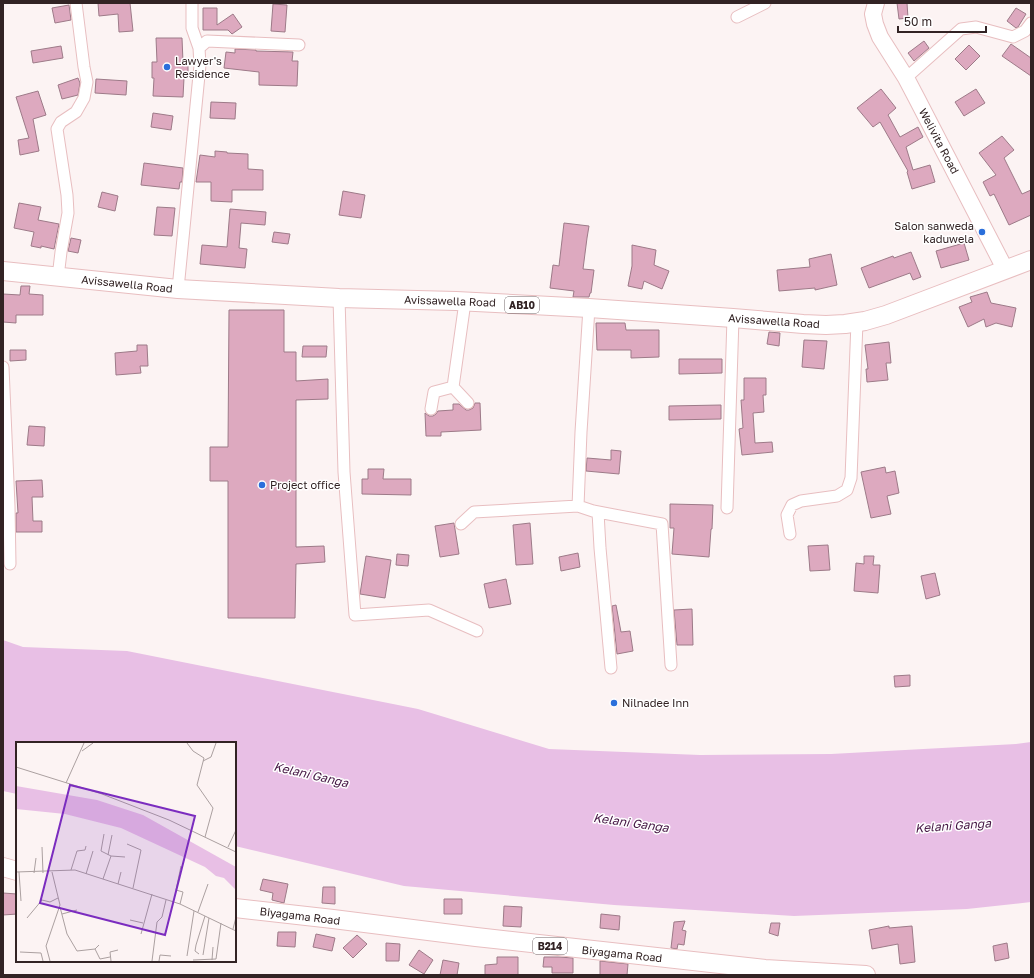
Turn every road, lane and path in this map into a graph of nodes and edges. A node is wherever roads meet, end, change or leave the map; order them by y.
1 (76, 3) edge
2 (192, 3) edge
3 (765, 3) edge
4 (872, 7) edge
5 (737, 18) dead end
6 (1031, 23) edge
7 (299, 45) dead end
8 (200, 48) junction
9 (906, 78) junction
10 (1031, 260) edge
11 (1005, 269) junction
12 (3, 270) edge
13 (58, 277) junction
14 (178, 289) junction
15 (339, 298) junction
16 (465, 302) junction
17 (589, 308) junction
18 (733, 318) junction
19 (857, 322) junction
20 (3, 367) edge
21 (453, 388) junction
22 (468, 403) dead end
23 (431, 409) dead end
24 (578, 506) junction
25 (728, 508) dead end
26 (598, 512) junction
27 (461, 524) dead end
28 (790, 534) dead end
29 (10, 564) dead end
30 (477, 630) dead end
31 (671, 665) dead end
32 (610, 668) dead end
33 (3, 867) edge
34 (16, 871) edge
35 (236, 908) edge
36 (866, 975) edge

1 - 13 street
2 - 8 street
3 - 5 street
4 - 9 street, Welivita Road
6 - 9 street
7 - 8 street
8 - 14 street
9 - 11 street, Welivita Road
10 - 11 main road, Avissawella Road / AB10
11 - 19 main road, Avissawella Road / AB10
12 - 13 main road, Avissawella Road / AB10
13 - 14 main road, Avissawella Road / AB10
14 - 15 main road, Avissawella Road / AB10
15 - 16 main road, Avissawella Road / AB10
15 - 30 street
16 - 17 main road, Avissawella Road / AB10
16 - 21 street
17 - 18 main road, Avissawella Road / AB10
17 - 24 street
18 - 19 main road, Avissawella Road / AB10
18 - 25 street
19 - 28 street
20 - 29 street
21 - 22 street
21 - 23 street
24 - 26 street
24 - 27 street
26 - 31 street
26 - 32 street
33 - 34 main road
35 - 36 main road, Biyagama Road / B214

